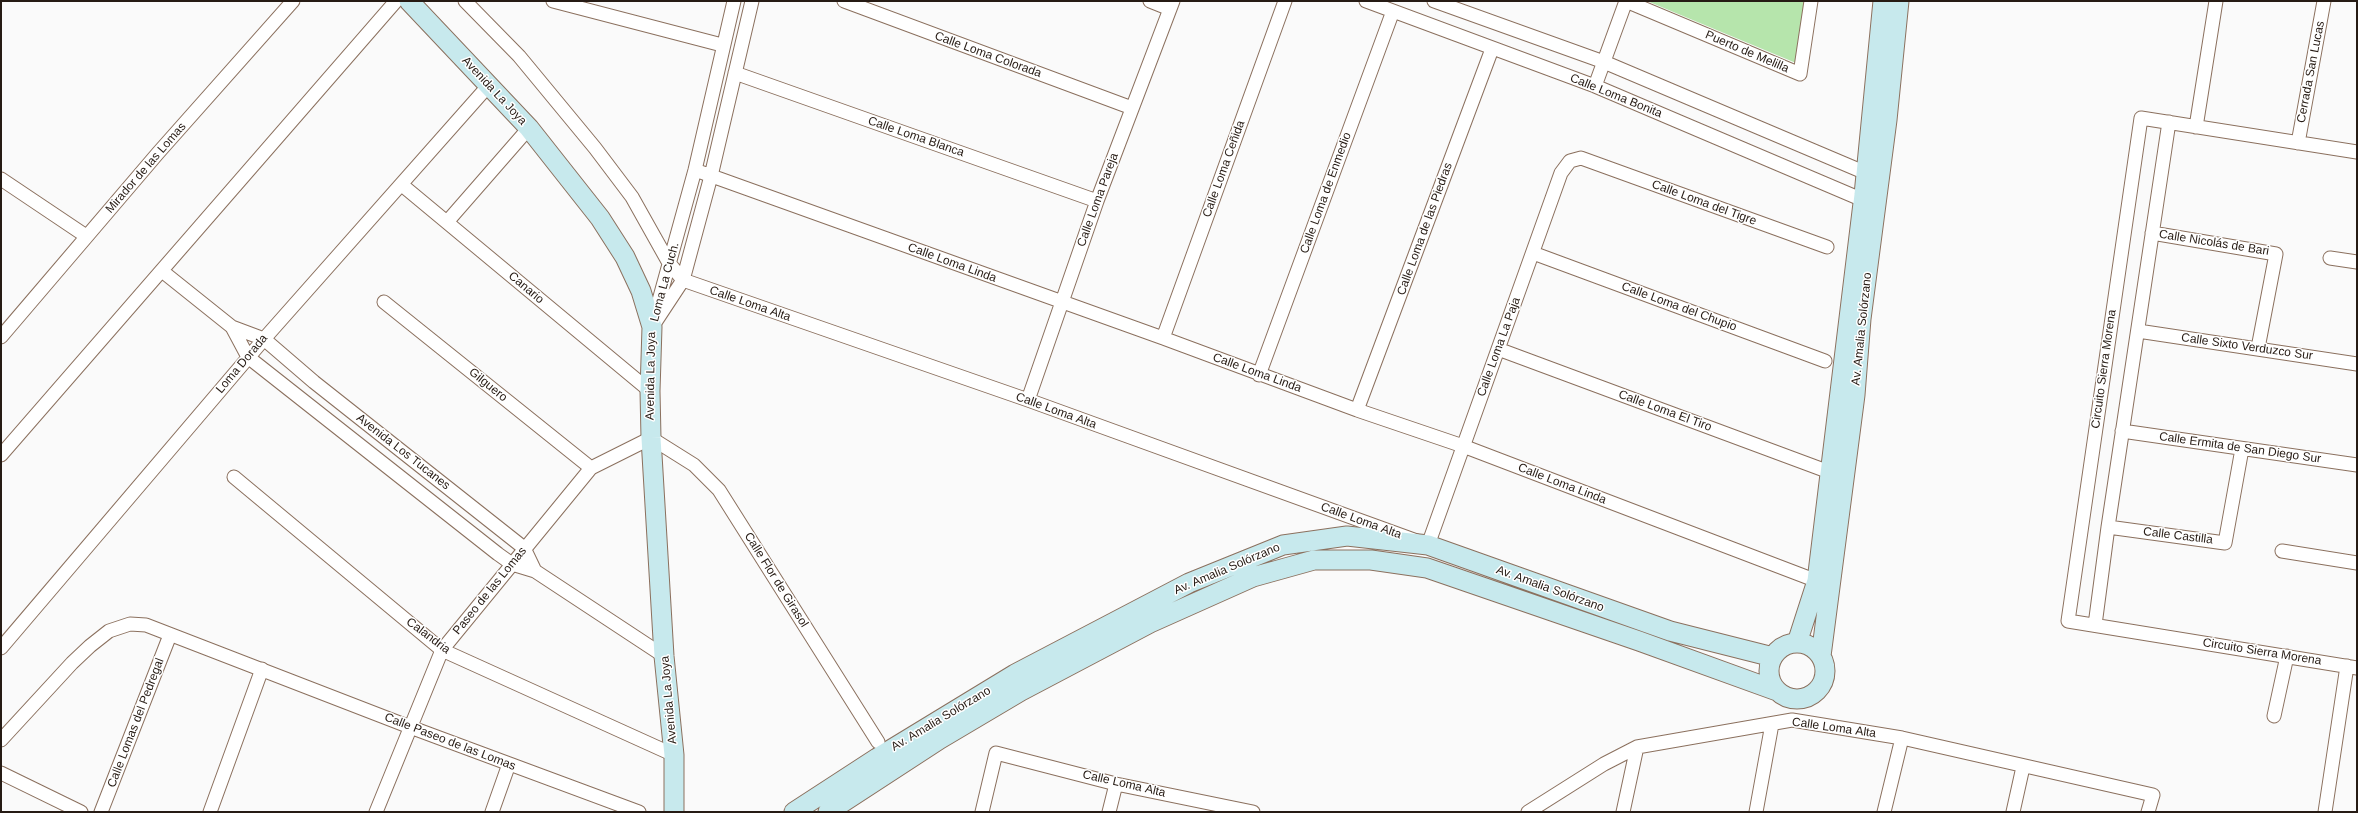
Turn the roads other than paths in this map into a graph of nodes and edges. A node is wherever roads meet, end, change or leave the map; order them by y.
1 (293, 1) edge
2 (396, 1) edge
3 (409, 1) edge
4 (465, 1) edge
5 (553, 1) edge
6 (734, 1) edge
7 (752, 1) edge
8 (844, 1) edge
9 (1150, 1) edge
10 (1285, 1) edge
11 (1366, 1) edge
12 (1434, 1) edge
13 (1626, 1) edge
14 (1811, 1) edge
15 (1884, 1) edge
16 (1899, 1) edge
17 (2216, 1) edge
18 (2324, 1) edge
19 (1171, 5) edge
20 (1393, 11) junction
21 (722, 45) junction
22 (1492, 49) junction
23 (1604, 62) junction
24 (735, 73) junction
25 (489, 85) junction
26 (1595, 86) junction
27 (1132, 108) junction
28 (2169, 122) junction
29 (2196, 126) junction
30 (529, 128) junction
31 (2298, 143) junction
32 (2357, 152) edge
33 (1581, 158) joint
34 (695, 170) junction
35 (1866, 173) junction
36 (711, 176) junction
37 (1, 179) edge
38 (402, 185) junction
39 (1863, 200) junction
40 (1097, 201) junction
41 (447, 222) junction
42 (2152, 233) junction
43 (86, 236) junction
44 (1827, 247) dead end
45 (1534, 253) junction
46 (2330, 258) dead end
47 (2357, 262) edge
48 (669, 263) junction
49 (162, 270) junction
50 (683, 280) junction
51 (384, 302) dead end
52 (1061, 302) junction
53 (232, 327) junction
54 (652, 327) junction
55 (2138, 331) junction
56 (1, 337) edge
57 (1163, 338) junction
58 (264, 339) junction
59 (2258, 348) junction
60 (1498, 349) junction
61 (248, 357) junction
62 (1824, 361) dead end
63 (2357, 364) edge
64 (1259, 375) junction
65 (650, 391) junction
66 (1028, 400) junction
67 (1357, 410) junction
68 (2122, 431) junction
69 (651, 438) junction
70 (1463, 446) junction
71 (2242, 449) junction
72 (1, 455) edge
73 (2357, 465) edge
74 (592, 468) junction
75 (1832, 473) junction
76 (234, 478) dead end
77 (2108, 527) junction
78 (1428, 545) junction
79 (524, 548) junction
80 (2282, 551) dead end
81 (2357, 563) edge
82 (512, 564) junction
83 (535, 571) junction
84 (1817, 581) junction
85 (2095, 625) junction
86 (170, 635) junction
87 (1797, 643) junction
88 (1, 648) edge
89 (442, 650) junction
90 (664, 656) junction
91 (1773, 656) junction
92 (1821, 656) junction
93 (2287, 656) junction
94 (2352, 667) edge
95 (262, 669) junction
96 (1777, 691) junction
97 (2274, 716) dead end
98 (1772, 724) junction
99 (410, 727) junction
100 (1902, 738) junction
101 (1, 740) edge
102 (878, 742) dead end
103 (1637, 747) junction
104 (674, 755) junction
105 (509, 764) junction
106 (2023, 767) junction
107 (1, 773) edge
108 (1116, 784) junction
109 (81, 812) edge
110 (101, 812) edge
111 (210, 812) edge
112 (376, 812) edge
113 (492, 812) edge
114 (639, 812) edge
115 (674, 812) edge
116 (794, 812) edge
117 (828, 812) edge
118 (982, 812) edge
119 (1109, 812) edge
120 (1247, 812) edge
121 (1528, 812) edge
122 (1623, 812) edge
123 (1756, 812) edge
124 (1884, 812) edge
125 (2013, 812) edge
126 (2148, 812) edge
127 (2325, 812) edge

1 - 43 street, Mirador de las Lomas
2 - 49 street
3 - 25 main road, Avenida La Joya
4 - 48 street
5 - 21 street
6 - 21 street, Loma La Cuch.
7 - 24 street, Loma La Cuch.
8 - 27 street, Calle Loma Colorada
9 - 19 street
10 - 57 street, Calle Loma Ceñida
11 - 20 street, Calle Loma Bonita
12 - 23 street
13 - 14 street, Puerto de Melilla
13 - 23 street
15 - 35 main road, Av. Amalia Solórzano
16 - 92 main road, Av. Amalia Solórzano
17 - 29 street
18 - 31 street, Cerrada San Lucas
19 - 27 street, Calle Loma Pareja
20 - 22 street, Calle Loma Bonita
20 - 64 street, Calle Loma de Enmedio
21 - 34 street, Loma La Cuch.
22 - 26 street, Calle Loma Bonita
22 - 67 street, Calle Loma de las Piedras
23 - 26 street
23 - 35 street
24 - 36 street, Loma La Cuch.
24 - 40 street, Calle Loma Blanca
25 - 30 main road, Avenida La Joya
25 - 38 street, Loma Dorada
26 - 39 street, Calle Loma Bonita
27 - 40 street, Calle Loma Pareja
28 - 29 street, Circuito Sierra Morena
28 - 42 street
28 - 85 street, Circuito Sierra Morena
29 - 31 street, Circuito Sierra Morena
30 - 41 street
30 - 54 main road, Avenida La Joya
31 - 32 street, Circuito Sierra Morena
33 - 44 street, Calle Loma del Tigre
33 - 45 street, Calle Loma La Paja
34 - 36 street, Calle Loma Linda
34 - 48 street, Loma La Cuch.
35 - 39 main road, Av. Amalia Solórzano
36 - 50 street, Loma La Cuch.
36 - 52 street, Calle Loma Linda
37 - 43 street
38 - 41 street, Canario
38 - 58 street, Loma Dorada
39 - 75 main road, Av. Amalia Solórzano
40 - 52 street, Calle Loma Pareja
41 - 65 street, Canario
42 - 55 street
42 - 59 street, Calle Nicolás de Bari
43 - 56 street, Mirador de las Lomas
45 - 60 street, Calle Loma La Paja
45 - 62 street, Calle Loma del Chupio
46 - 47 street
48 - 50 street
48 - 54 street, Loma La Cuch.
49 - 53 street
49 - 72 street
50 - 54 street, Loma La Cuch.
50 - 66 street, Calle Loma Alta
51 - 74 street, Gilguero
52 - 57 street, Calle Loma Linda
52 - 66 street, Calle Loma Pareja
53 - 58 street
53 - 61 street
54 - 65 main road, Avenida La Joya
55 - 59 street, Calle Sixto Verduzco Sur
55 - 68 street
57 - 64 street, Calle Loma Linda
58 - 61 street, Loma Dorada
58 - 79 street, Avenida Los Tucanes
59 - 63 street, Calle Sixto Verduzco Sur
60 - 70 street, Calle Loma La Paja
60 - 75 street, Calle Loma El Tiro
61 - 82 street, Avenida Los Tucanes
61 - 88 street, Loma Dorada
64 - 67 street, Calle Loma Linda
65 - 69 main road, Avenida La Joya
66 - 78 street, Calle Loma Alta
67 - 70 street, Calle Loma Linda
68 - 71 street, Calle Ermita de San Diego Sur
68 - 77 street
69 - 74 street, Paseo de las Lomas
69 - 90 main road, Avenida La Joya
69 - 102 street, Calle Flor de Girasol
70 - 78 street, Calle Loma La Paja
70 - 84 street, Calle Loma Linda
71 - 73 street, Calle Ermita de San Diego Sur
71 - 77 street, Calle Castilla
74 - 79 street, Paseo de las Lomas
75 - 84 main road, Av. Amalia Solórzano
76 - 89 street, Calandria
77 - 85 street
78 - 91 main road, Av. Amalia Solórzano
78 - 116 main road, Av. Amalia Solórzano
79 - 82 street, Paseo de las Lomas
79 - 83 street, Avenida Los Tucanes
80 - 81 street
82 - 83 street, Avenida Los Tucanes
82 - 89 street, Paseo de las Lomas
83 - 90 street, Avenida Los Tucanes
84 - 87 main road, Av. Amalia Solórzano
85 - 93 street, Circuito Sierra Morena
86 - 95 street, Calle Paseo de las Lomas
86 - 101 street, Calle Paseo de las Lomas
86 - 110 street, Calle Lomas del Pedregal
87 - 91 main road
87 - 92 main road
89 - 99 street, Paseo de las Lomas
89 - 104 street, Calandria
90 - 104 main road, Avenida La Joya
91 - 96 main road
92 - 96 main road
93 - 94 street, Circuito Sierra Morena
93 - 97 street
94 - 127 street
95 - 99 street, Calle Paseo de las Lomas
95 - 111 street
96 - 117 main road, Av. Amalia Solórzano
98 - 100 street, Calle Loma Alta
98 - 103 street, Calle Loma Alta
98 - 123 street
99 - 105 street, Calle Paseo de las Lomas
99 - 112 street, Paseo de las Lomas
100 - 106 street, Calle Loma Alta
100 - 124 street
103 - 121 street, Calle Loma Alta
103 - 122 street
104 - 115 main road, Avenida La Joya
105 - 113 street
105 - 114 street, Calle Paseo de las Lomas
106 - 125 street
106 - 126 street, Calle Loma Alta
107 - 109 street
108 - 118 street, Calle Loma Alta
108 - 119 street
108 - 120 street, Calle Loma Alta

